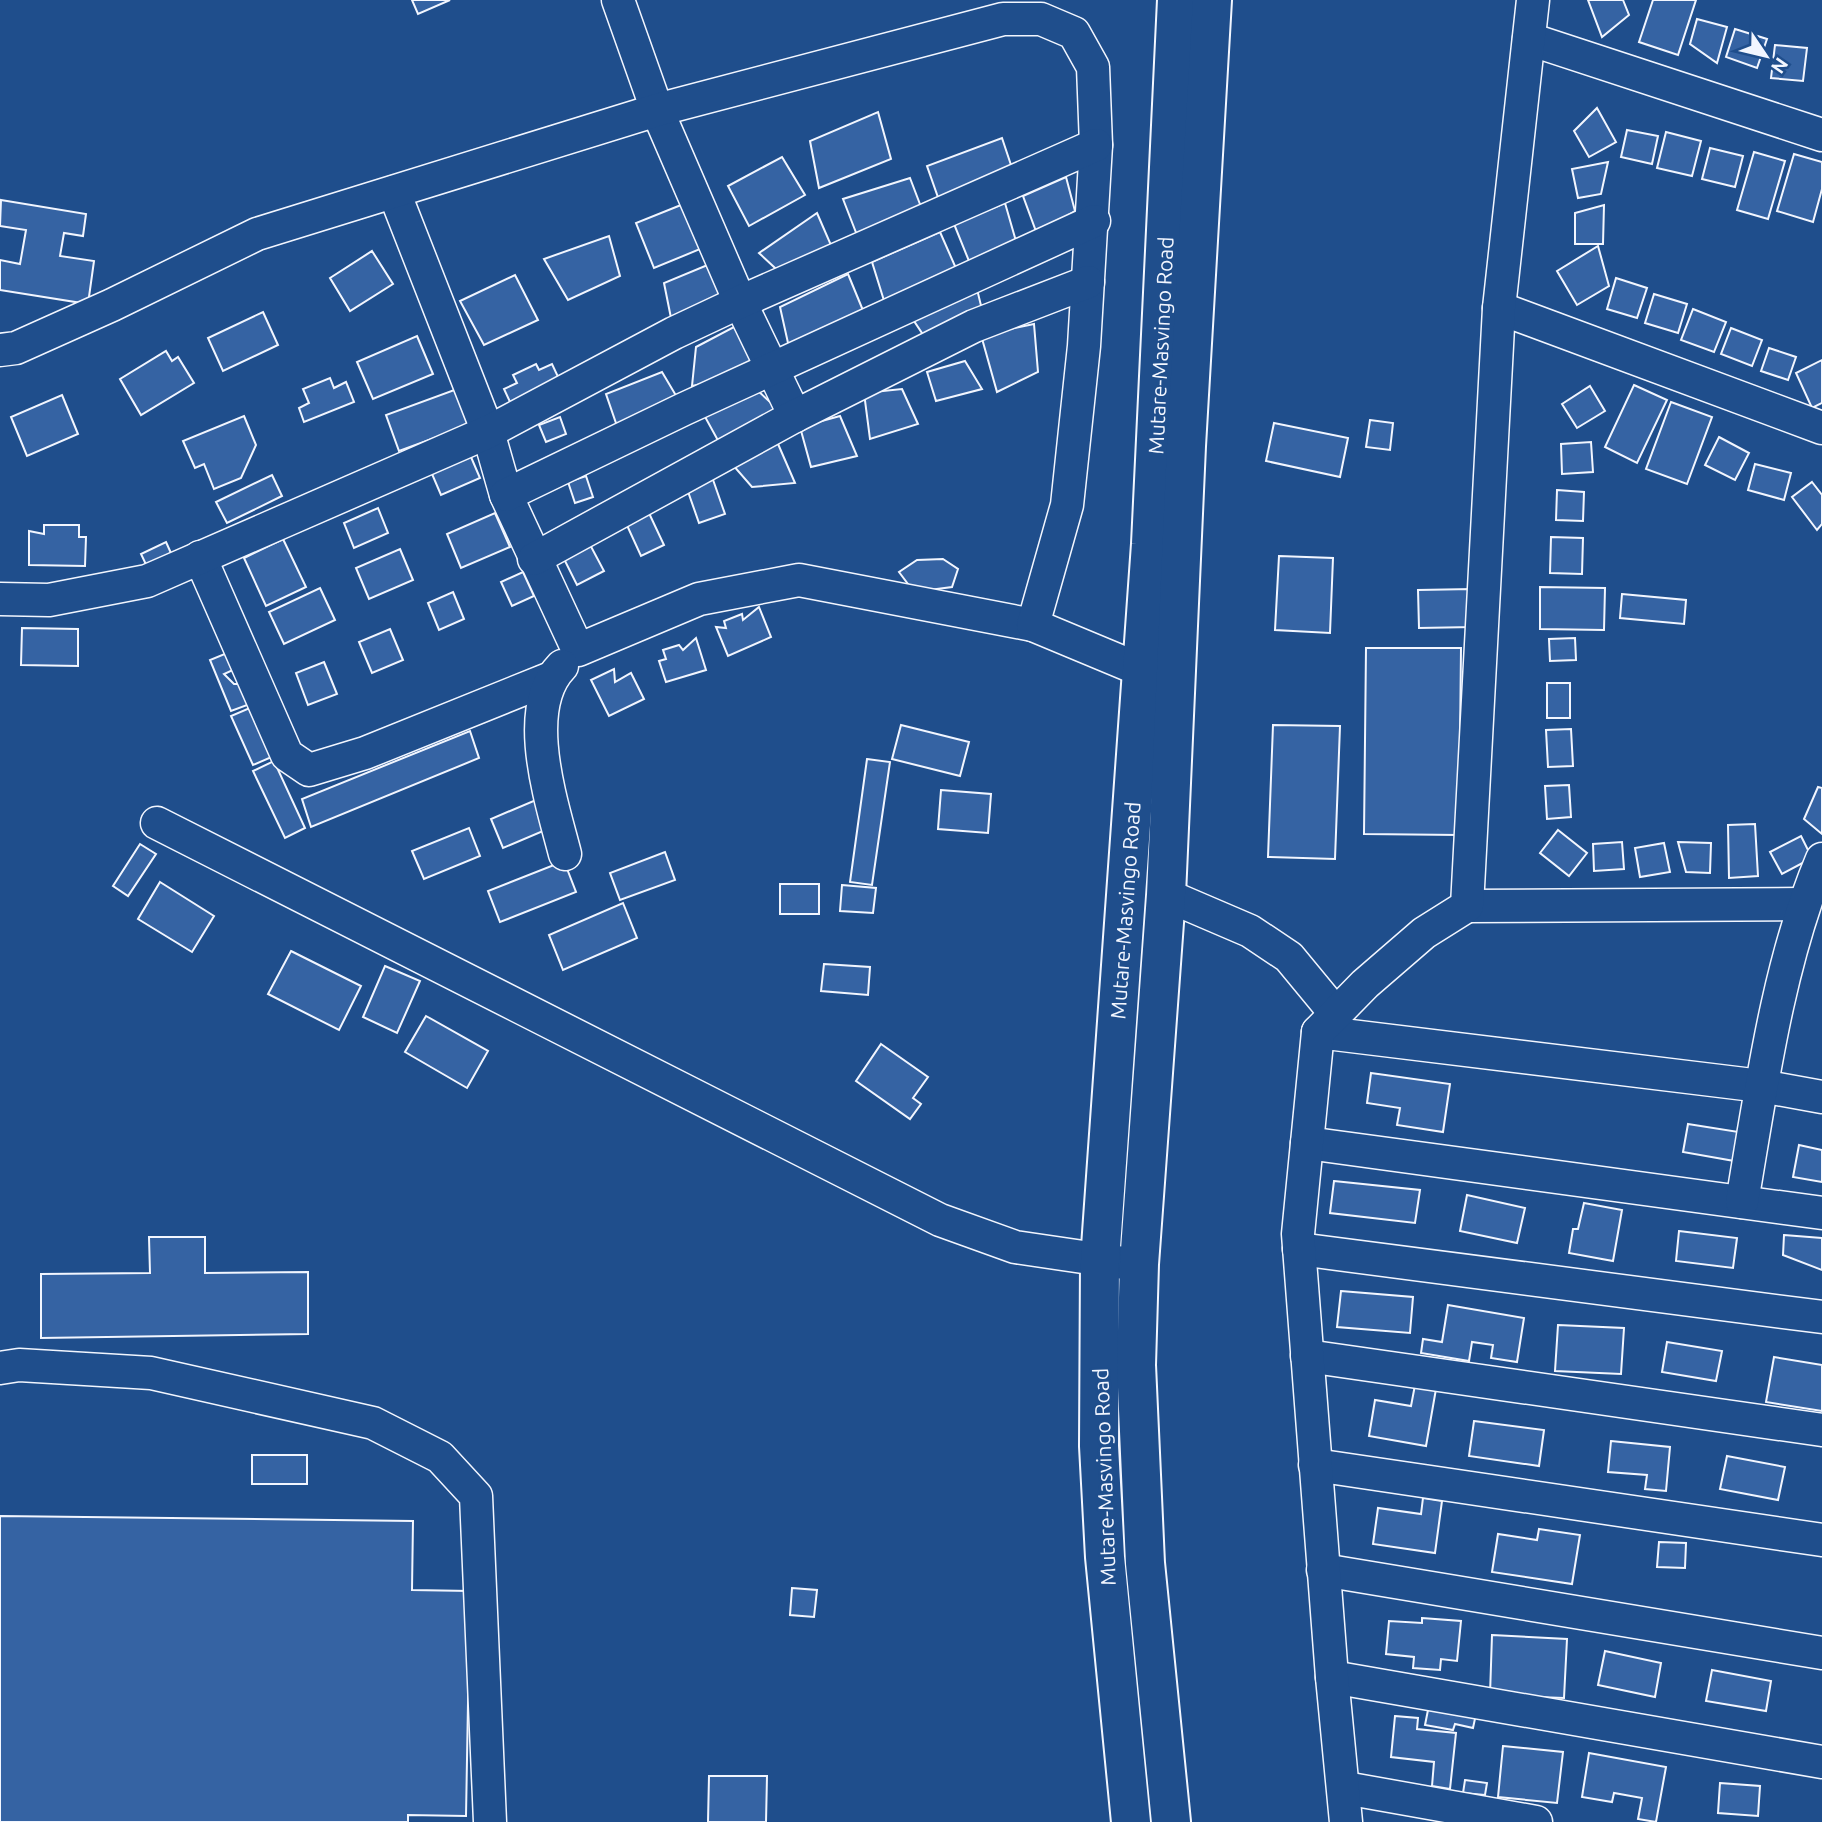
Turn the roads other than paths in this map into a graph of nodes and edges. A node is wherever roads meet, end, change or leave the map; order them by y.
1 (618, 0) edge
2 (1177, 0) edge
3 (1212, 0) edge
4 (1533, 0) edge
5 (1529, 39) junction
6 (657, 110) junction
7 (1822, 135) edge
8 (1096, 145) junction
9 (394, 192) junction
10 (1094, 221) junction
11 (1088, 282) junction
12 (740, 302) junction
13 (1499, 308) junction
14 (0, 350) edge
15 (774, 369) junction
16 (795, 416) junction
17 (1822, 428) edge
18 (488, 432) junction
19 (506, 495) junction
20 (200, 557) junction
21 (534, 559) junction
22 (0, 599) edge
23 (1033, 625) junction
24 (578, 650) junction
25 (1141, 670) junction
26 (551, 678) junction
27 (157, 823) dead end
28 (565, 854) dead end
29 (1822, 859) edge
30 (1166, 895) junction
31 (1803, 904) junction
32 (1467, 906) junction
33 (1327, 1023) junction
34 (1761, 1086) junction
35 (1822, 1097) edge
36 (1307, 1143) junction
37 (1742, 1202) junction
38 (1822, 1213) edge
39 (1299, 1249) junction
40 (1100, 1261) junction
41 (1139, 1264) junction
42 (1822, 1317) edge
43 (1307, 1356) junction
44 (0, 1368) edge
45 (1822, 1430) edge
46 (1315, 1465) junction
47 (1822, 1540) edge
48 (1324, 1570) junction
49 (1822, 1653) edge
50 (1332, 1677) junction
51 (1822, 1762) edge
52 (1345, 1788) junction
53 (489, 1822) edge
54 (1131, 1822) edge
55 (1171, 1822) edge
56 (1346, 1822) edge
57 (1536, 1822) edge

1 - 6 street
2 - 25 highway, Mutare-Masvingo Road
3 - 30 highway, Mutare-Masvingo Road
4 - 5 street
5 - 7 street
5 - 13 street
6 - 8 street
6 - 9 street
6 - 12 street
8 - 10 street
8 - 12 street
9 - 14 street
9 - 18 street
10 - 11 street
10 - 15 street
11 - 16 street
11 - 23 street
12 - 15 street
12 - 18 street
13 - 17 street
13 - 32 street
15 - 16 street
15 - 19 street
16 - 21 street
18 - 19 street
18 - 20 street
19 - 21 street
20 - 22 street
20 - 26 street
21 - 24 street
23 - 24 street
23 - 25 street
24 - 26 street
25 - 40 highway, Mutare-Masvingo Road
26 - 28 street
27 - 40 street
29 - 31 street
30 - 33 street
30 - 41 highway, Mutare-Masvingo Road
31 - 32 street
31 - 34 street
32 - 33 street
33 - 34 street
33 - 36 street
34 - 35 street
34 - 37 street
36 - 37 street
36 - 39 street
37 - 38 street
39 - 42 street
39 - 43 street
40 - 41 street
40 - 54 highway, Mutare-Masvingo Road
41 - 55 highway, Mutare-Masvingo Road
43 - 45 street
43 - 46 street
44 - 53 street
46 - 47 street
46 - 48 street
48 - 49 street
48 - 50 street
50 - 51 street
50 - 52 street
52 - 56 street
52 - 57 street

